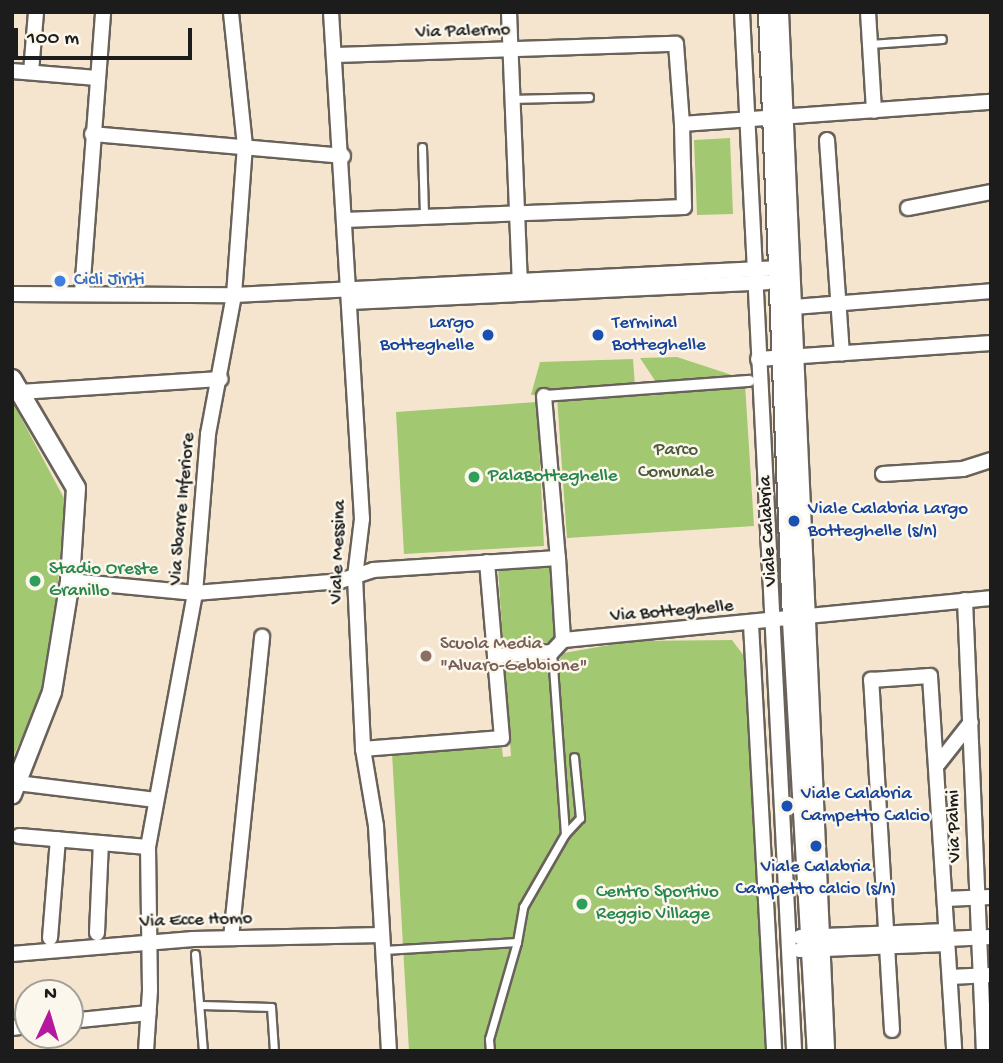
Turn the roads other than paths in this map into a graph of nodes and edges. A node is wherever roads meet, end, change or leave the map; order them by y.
1 (36, 12) edge
2 (103, 12) edge
3 (231, 12) edge
4 (331, 12) edge
5 (509, 12) edge
6 (742, 12) edge
7 (755, 12) edge
8 (768, 12) edge
9 (781, 12) edge
10 (868, 12) edge
11 (943, 39) dead end
12 (870, 44) junction
13 (510, 50) junction
14 (335, 55) junction
15 (12, 71) edge
16 (31, 72) junction
17 (97, 78) junction
18 (589, 97) dead end
19 (512, 99) junction
20 (991, 102) edge
21 (874, 111) junction
22 (767, 121) junction
23 (682, 124) junction
24 (92, 134) junction
25 (827, 140) dead end
26 (245, 146) junction
27 (422, 147) dead end
28 (343, 156) junction
29 (991, 192) edge
30 (908, 208) dead end
31 (517, 212) junction
32 (424, 216) junction
33 (344, 220) junction
34 (765, 274) junction
35 (520, 281) junction
36 (991, 291) edge
37 (12, 293) edge
38 (82, 293) junction
39 (234, 295) junction
40 (349, 296) junction
41 (838, 304) junction
42 (794, 307) junction
43 (991, 344) edge
44 (842, 354) junction
45 (777, 358) junction
46 (221, 379) junction
47 (749, 381) dead end
48 (15, 386) edge
49 (544, 396) joint
50 (991, 460) edge
51 (883, 474) dead end
52 (558, 558) junction
53 (487, 562) junction
54 (355, 577) junction
55 (70, 581) junction
56 (195, 593) junction
57 (991, 598) edge
58 (965, 600) junction
59 (788, 621) junction
60 (751, 624) junction
61 (733, 626) junction
62 (262, 638) dead end
63 (563, 640) junction
64 (552, 652) junction
65 (495, 656) junction
66 (755, 662) junction
67 (971, 722) junction
68 (363, 749) junction
69 (574, 757) dead end
70 (938, 764) junction
71 (15, 789) edge
72 (156, 800) junction
73 (565, 834) junction
74 (19, 836) dead end
75 (58, 839) junction
76 (101, 843) junction
77 (148, 847) junction
78 (983, 898) edge
79 (945, 899) junction
80 (97, 933) dead end
81 (382, 934) junction
82 (984, 937) edge
83 (50, 938) dead end
84 (231, 938) junction
85 (947, 938) junction
86 (887, 940) junction
87 (149, 941) junction
88 (517, 942) junction
89 (811, 943) junction
90 (384, 950) junction
91 (12, 954) edge
92 (195, 954) dead end
93 (985, 975) edge
94 (950, 977) junction
95 (201, 1005) junction
96 (149, 1013) junction
97 (84, 1020) edge
98 (892, 1030) dead end
99 (146, 1051) edge
100 (203, 1051) edge
101 (274, 1051) edge
102 (389, 1051) edge
103 (490, 1051) edge
104 (774, 1051) edge
105 (794, 1051) edge
106 (804, 1051) edge
107 (817, 1051) edge
108 (827, 1051) edge
109 (954, 1051) edge
110 (984, 1051) edge

1 - 16 street
2 - 17 street
3 - 26 street, Via Sbarre Inferiore
4 - 14 street, Viale Messina
5 - 13 street
6 - 22 street, Viale Calabria
7 - 22 main road, Viale Calabria
8 - 22 main road, Viale Calabria
9 - 22 street, Viale Calabria
10 - 12 street
11 - 12 lane
12 - 21 street
13 - 14 street, Via Palermo
13 - 19 street
13 - 23 street, Via Palermo
14 - 28 street, Viale Messina
15 - 16 street
16 - 17 street
17 - 24 street
18 - 19 lane
19 - 31 street
20 - 21 street
21 - 22 street
22 - 23 street
22 - 34 main road, Viale Calabria
22 - 42 street, Viale Calabria
23 - 31 street
24 - 26 street
24 - 38 street
25 - 41 street
26 - 28 street
26 - 39 street, Via Sbarre Inferiore
27 - 32 lane
28 - 33 street, Viale Messina
29 - 30 street
31 - 32 street
31 - 35 street
32 - 33 street
33 - 40 street, Viale Messina
34 - 35 street
34 - 40 street
34 - 45 main road, Viale Calabria
34 - 45 street, Viale Calabria
35 - 40 street
36 - 41 street
37 - 38 street
38 - 39 street
39 - 40 street
39 - 46 street, Via Sbarre Inferiore
40 - 54 street, Viale Messina
41 - 42 street
41 - 44 street
42 - 45 street, Viale Calabria
43 - 44 street
44 - 45 street
45 - 59 main road, Viale Calabria
46 - 48 street
46 - 56 street, Via Sbarre Inferiore
47 - 49 street
48 - 55 street
49 - 52 street
50 - 51 street
52 - 53 street
52 - 63 street
53 - 54 street
53 - 65 street
54 - 56 street
54 - 68 street, Viale Messina
55 - 56 street
55 - 71 street
56 - 72 street, Via Sbarre Inferiore
57 - 58 street, Via Botteghelle
58 - 59 street, Via Botteghelle
58 - 67 street, Via Palmi
59 - 60 street, Via Botteghelle
59 - 89 main road, Viale Calabria
59 - 105 street, Viale Calabria
60 - 61 street, Via Botteghelle
60 - 66 street
61 - 63 street, Via Botteghelle
61 - 66 street
62 - 84 street
63 - 64 street
64 - 65 street
64 - 73 lane
65 - 68 street
66 - 104 street
67 - 70 street
67 - 78 street, Via Palmi
68 - 81 street, Viale Messina
69 - 73 lane
70 - 79 street, Via Palmi
70 - 86 street, Via Palmi
71 - 72 street
72 - 77 street, Via Sbarre Inferiore
73 - 88 lane
74 - 75 street
75 - 76 street
75 - 83 street
76 - 77 street
76 - 80 street
77 - 87 street, Via Sbarre Inferiore
78 - 79 street
78 - 82 street, Via Palmi
79 - 85 street, Via Palmi
81 - 84 street, Via Ecce Homo
81 - 90 street, Viale Messina
82 - 85 street
82 - 93 street, Via Palmi
84 - 87 street, Via Ecce Homo
85 - 86 street
85 - 94 street, Via Palmi
86 - 89 street
86 - 98 street
87 - 91 street, Via Ecce Homo
87 - 96 street, Via Sbarre Inferiore
88 - 90 lane
88 - 103 lane
89 - 106 main road, Viale Calabria
89 - 107 main road, Viale Calabria
89 - 108 street, Viale Calabria
90 - 102 street, Viale Messina
92 - 95 lane
93 - 94 street
93 - 110 street, Via Palmi
94 - 109 street, Via Palmi
95 - 100 lane
95 - 101 lane
96 - 97 street
96 - 99 street, Via Sbarre Inferiore

